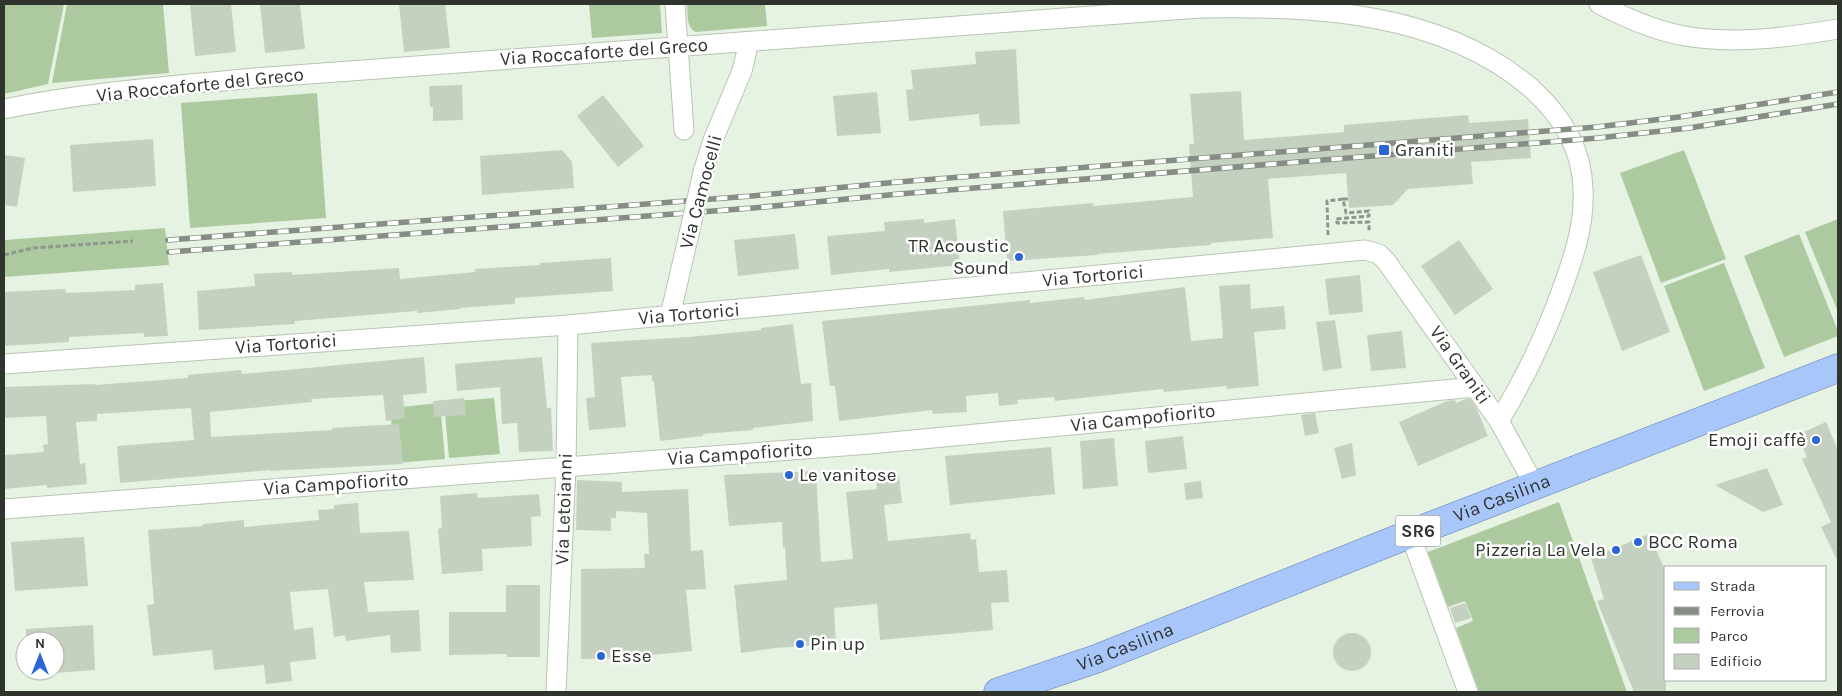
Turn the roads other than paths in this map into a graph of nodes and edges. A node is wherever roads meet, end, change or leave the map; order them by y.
1 (675, 4) edge
2 (1599, 4) edge
3 (1199, 6) edge
4 (1838, 29) edge
5 (748, 42) junction
6 (679, 47) junction
7 (4, 109) edge
8 (684, 130) dead end
9 (1365, 251) joint
10 (670, 316) junction
11 (568, 325) junction
12 (4, 364) edge
13 (1838, 368) edge
14 (1475, 387) junction
15 (1499, 421) junction
16 (566, 467) junction
17 (1535, 486) junction
18 (4, 509) edge
19 (1410, 534) junction
20 (556, 692) edge
21 (998, 692) edge
22 (1468, 692) edge

1 - 6 street, Via Camocelli
2 - 4 street
3 - 5 street, Via Roccaforte del Greco
3 - 15 street, Via Roccaforte del Greco
5 - 6 street, Via Roccaforte del Greco
5 - 10 street, Via Camocelli, bridge
6 - 7 street, Via Roccaforte del Greco
6 - 8 street, Via Camocelli
9 - 10 street, Via Tortorici
9 - 14 street, Via Graniti
10 - 11 street, Via Tortorici
11 - 12 street, Via Tortorici
11 - 16 street, Via Letoianni
13 - 17 main road, Via Casilina / SR6
14 - 15 street, Via Graniti
14 - 16 street, Via Campofiorito
15 - 17 street, Via Graniti
16 - 18 street, Via Campofiorito
16 - 20 street, Via Letoianni
17 - 19 main road, Via Casilina / SR6
19 - 21 main road, Via Casilina / SR6
19 - 22 street

